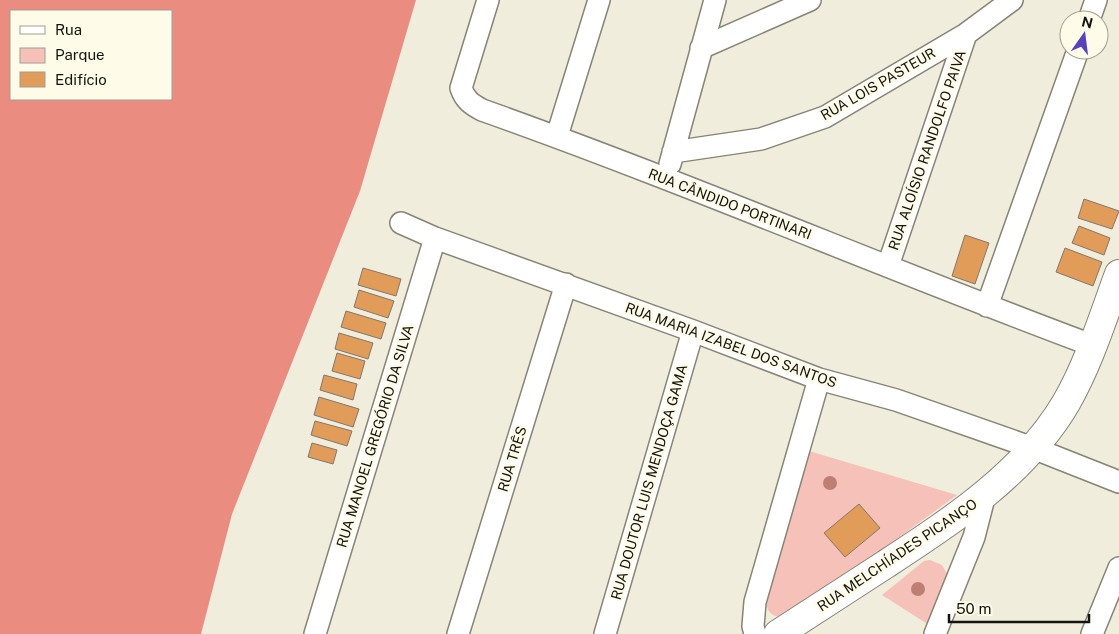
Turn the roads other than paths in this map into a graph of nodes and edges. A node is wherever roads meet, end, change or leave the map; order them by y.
1 (488, 0) edge
2 (599, 0) edge
3 (715, 0) edge
4 (810, 0) edge
5 (1012, 0) edge
6 (966, 34) junction
7 (701, 48) junction
8 (1074, 60) edge
9 (557, 136) junction
10 (673, 152) junction
11 (666, 180) junction
12 (401, 223) dead end
13 (435, 238) junction
14 (888, 266) junction
15 (1119, 274) edge
16 (566, 284) junction
17 (987, 306) junction
18 (693, 331) junction
19 (1104, 333) edge
20 (819, 379) junction
21 (1034, 448) junction
22 (1119, 482) edge
23 (986, 494) junction
24 (1119, 568) edge
25 (315, 634) edge
26 (458, 634) edge
27 (605, 634) edge
28 (755, 634) edge
29 (778, 634) edge
30 (935, 634) edge
31 (1092, 634) edge

1 - 9 street, RUA CÂNDIDO PORTINARI
2 - 9 street
3 - 7 street
4 - 7 street
5 - 6 street, RUA LOIS PASTEUR
6 - 10 street, RUA LOIS PASTEUR
6 - 14 street, RUA ALOÍSIO RANDOLFO PAIVA
7 - 10 street
8 - 17 street
9 - 11 street, RUA CÂNDIDO PORTINARI
10 - 11 street
11 - 14 street, RUA CÂNDIDO PORTINARI
12 - 13 street, RUA MARIA IZABEL DOS SANTOS
13 - 16 street, RUA MARIA IZABEL DOS SANTOS
13 - 25 street, RUA MANOEL GREGÓRIO DA SILVA
14 - 17 street, RUA CÂNDIDO PORTINARI
15 - 19 street, RUA MELCHÍADES PICANÇO
16 - 18 street, RUA MARIA IZABEL DOS SANTOS
16 - 26 street, RUA TRÊS
17 - 19 street, RUA CÂNDIDO PORTINARI
18 - 20 street, RUA MARIA IZABEL DOS SANTOS
18 - 27 street, RUA DOUTOR LUIS MENDOÇA GAMA
19 - 21 street, RUA MELCHÍADES PICANÇO
20 - 21 street, RUA MARIA IZABEL DOS SANTOS
20 - 28 street
21 - 22 street, RUA MARIA IZABEL DOS SANTOS
21 - 23 street, RUA MELCHÍADES PICANÇO
23 - 29 street, RUA MELCHÍADES PICANÇO
23 - 30 street
24 - 31 street

